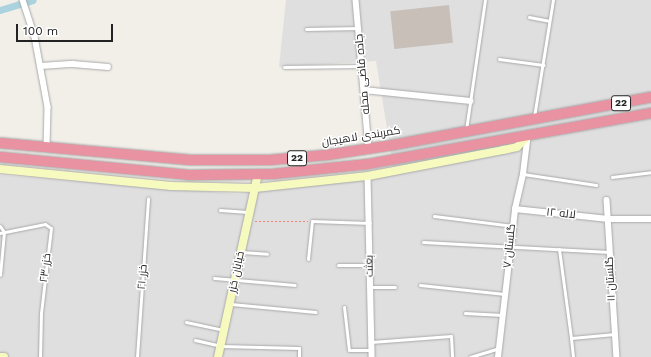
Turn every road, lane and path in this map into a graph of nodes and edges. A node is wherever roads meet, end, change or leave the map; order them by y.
1 (23, 0) edge
2 (356, 0) edge
3 (485, 0) edge
4 (553, 0) edge
5 (529, 17) dead end
6 (549, 20) junction
7 (359, 28) junction
8 (306, 29) dead end
9 (499, 59) dead end
10 (544, 65) junction
11 (41, 66) junction
12 (362, 66) junction
13 (108, 67) dead end
14 (284, 67) dead end
15 (364, 90) junction
16 (651, 97) edge
17 (470, 101) junction
18 (590, 108) junction
19 (651, 113) edge
20 (534, 119) junction
21 (593, 124) junction
22 (466, 131) junction
23 (528, 136) junction
24 (0, 142) edge
25 (47, 147) junction
26 (369, 149) junction
27 (0, 157) edge
28 (368, 164) junction
29 (0, 169) edge
30 (651, 172) edge
31 (258, 174) junction
32 (523, 174) junction
33 (368, 176) junction
34 (612, 177) dead end
35 (596, 185) dead end
36 (255, 188) junction
37 (148, 198) dead end
38 (607, 200) dead end
39 (515, 208) junction
40 (220, 210) dead end
41 (250, 212) junction
42 (434, 216) dead end
43 (608, 219) junction
44 (651, 219) edge
45 (248, 221) junction
46 (312, 221) junction
47 (370, 223) junction
48 (0, 226) edge
49 (513, 226) junction
50 (2, 232) edge
51 (423, 242) dead end
52 (511, 248) junction
53 (559, 249) junction
54 (241, 252) junction
55 (610, 252) junction
56 (267, 254) dead end
57 (308, 259) dead end
58 (338, 265) dead end
59 (370, 265) junction
60 (0, 275) edge
61 (214, 278) dead end
62 (235, 281) junction
63 (295, 285) dead end
64 (420, 285) dead end
65 (370, 287) junction
66 (395, 287) dead end
67 (505, 294) junction
68 (231, 304) junction
69 (344, 307) dead end
70 (316, 312) dead end
71 (465, 313) dead end
72 (502, 315) junction
73 (186, 322) dead end
74 (226, 330) junction
75 (615, 334) junction
76 (571, 338) junction
77 (195, 340) dead end
78 (371, 342) junction
79 (221, 346) junction
80 (499, 348) junction
81 (371, 350) junction
82 (0, 357) edge
83 (4, 357) edge
84 (40, 357) edge
85 (137, 357) edge
86 (218, 357) edge
87 (299, 357) edge
88 (372, 357) edge
89 (452, 357) edge
90 (470, 357) edge
91 (498, 357) edge
92 (574, 357) edge
93 (617, 357) edge

1 - 11 street
2 - 7 street, جاده قاضی محله
3 - 17 lane
4 - 6 lane
5 - 6 lane
6 - 10 lane
7 - 8 lane
7 - 12 street, جاده قاضی محله
9 - 10 lane
10 - 20 lane
11 - 13 street
11 - 25 street
12 - 14 lane
12 - 15 street, جاده قاضی محله
15 - 17 street
15 - 26 street, جاده قاضی محله
16 - 18 highway, کمربندی لاهیجان / 22
17 - 22 lane
18 - 20 highway, کمربندی لاهیجان / 22
18 - 21 highway
19 - 21 highway, 22
20 - 22 highway, کمربندی لاهیجان / 22
21 - 23 highway, 22
22 - 26 highway, کمربندی لاهیجان / 22
23 - 28 highway, 22
23 - 32 street, گلستان ۷
23 - 33 street
24 - 25 highway, کمربندی لاهیجان / 22
25 - 26 highway, کمربندی لاهیجان / 22
27 - 31 highway, 22
28 - 31 highway, 22
28 - 33 street
29 - 36 street
30 - 34 lane
31 - 36 street, خیابان خزر
32 - 35 lane
32 - 39 street, گلستان ۷
33 - 36 street
33 - 47 street, بعثت
36 - 41 street, خیابان خزر
37 - 85 lane, خزر ۲۱
38 - 43 street, گلستان ۱۱
39 - 43 street, لاله ۱۲
39 - 49 street, گلستان ۷
40 - 41 lane
41 - 45 street, خیابان خزر
42 - 49 lane
43 - 44 street, لاله ۱۲
43 - 55 street, گلستان ۱۱
45 - 46 path
45 - 54 street, خیابان خزر
46 - 47 lane
46 - 57 lane
47 - 59 street, بعثت
48 - 50 lane
49 - 52 street, گلستان ۷
50 - 60 lane
50 - 84 lane, خزر ۲۳
51 - 52 lane
52 - 53 lane
52 - 67 street, گلستان ۷
53 - 55 lane
53 - 76 lane
54 - 56 lane
54 - 62 street, خیابان خزر
55 - 75 street, گلستان ۱۱
58 - 59 lane
59 - 65 street, بعثت
61 - 62 lane
62 - 63 lane
62 - 68 street, خیابان خزر
64 - 67 lane
65 - 66 lane
65 - 78 street, بعثت
67 - 72 street, گلستان ۷
68 - 70 lane
68 - 74 street, خیابان خزر
69 - 81 lane
71 - 72 lane
72 - 80 street, گلستان ۷
73 - 74 lane
74 - 79 street, خیابان خزر
75 - 76 lane
75 - 93 street, گلستان ۱۱
76 - 92 lane
77 - 79 lane
78 - 81 street, بعثت
78 - 89 lane
79 - 86 street, خیابان خزر
79 - 87 lane
80 - 90 lane
80 - 91 street, گلستان ۷
81 - 88 street, بعثت
82 - 83 street

